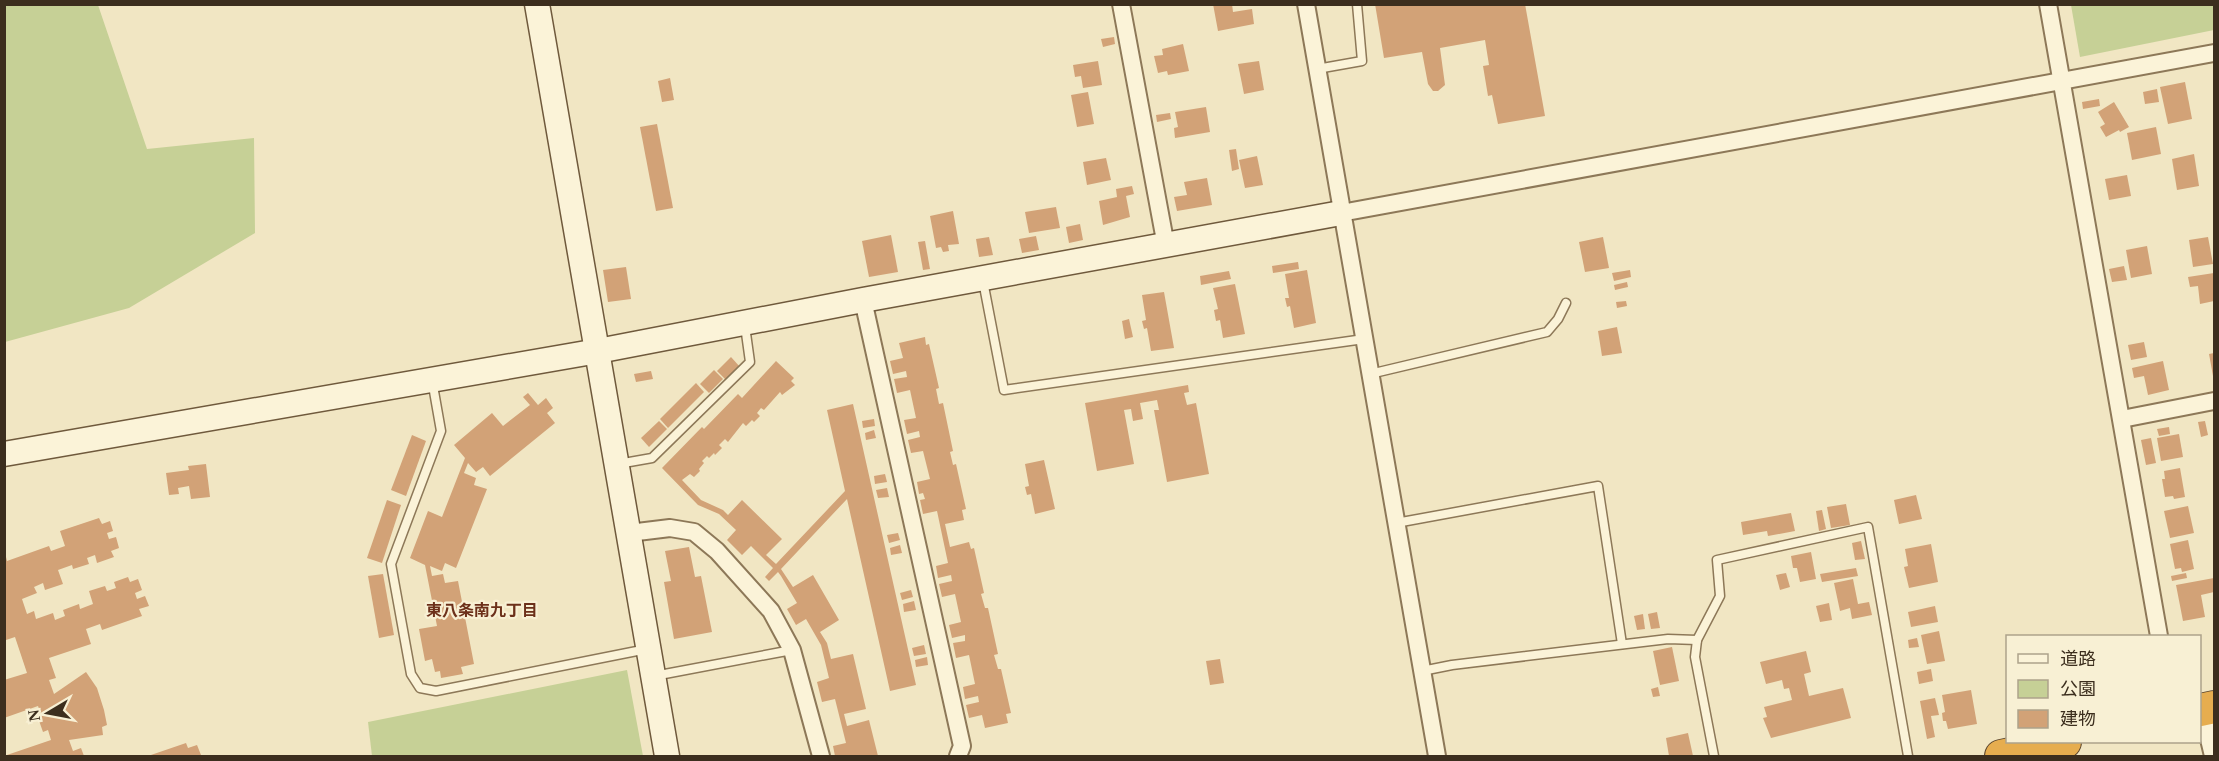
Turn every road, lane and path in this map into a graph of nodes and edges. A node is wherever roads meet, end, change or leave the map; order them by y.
1 (537, 4) edge
2 (1121, 4) edge
3 (1306, 4) edge
4 (1358, 4) edge
5 (2048, 4) edge
6 (2214, 53) edge
7 (1317, 69) junction
8 (2061, 80) junction
9 (1341, 213) junction
10 (1166, 246) junction
11 (983, 279) junction
12 (863, 300) junction
13 (1566, 303) dead end
14 (744, 323) junction
15 (1364, 339) junction
16 (598, 351) junction
17 (1370, 374) junction
18 (432, 380) junction
19 (2214, 401) edge
20 (2122, 419) junction
21 (4, 454) edge
22 (617, 464) junction
23 (1396, 523) junction
24 (629, 533) junction
25 (2159, 635) edge
26 (1697, 640) junction
27 (1622, 644) junction
28 (648, 649) junction
29 (792, 650) junction
30 (1422, 671) junction
31 (652, 676) junction
32 (2205, 709) edge
33 (2056, 743) edge
34 (667, 756) edge
35 (821, 756) edge
36 (958, 756) edge
37 (1437, 756) edge
38 (1714, 756) edge
39 (1908, 756) edge
40 (2001, 756) edge
41 (2213, 756) edge

1 - 16 street
2 - 10 street
3 - 7 street
4 - 7 lane
5 - 8 street
6 - 8 street
7 - 9 street
8 - 9 street
8 - 20 street
9 - 10 street
9 - 15 street
10 - 11 street
11 - 12 street
11 - 15 lane
12 - 14 street
12 - 36 street
13 - 17 lane
14 - 16 street
14 - 22 lane
15 - 17 street
16 - 18 street
16 - 22 street
17 - 23 street
18 - 21 street
18 - 28 lane
19 - 20 street
20 - 25 street
22 - 24 street
23 - 27 lane
23 - 30 street
24 - 28 street
24 - 29 street
26 - 27 lane
26 - 38 lane
26 - 39 lane
27 - 30 lane
28 - 31 street
29 - 31 lane
29 - 35 street
30 - 37 street
31 - 34 street
32 - 41 street
33 - 40 highway

